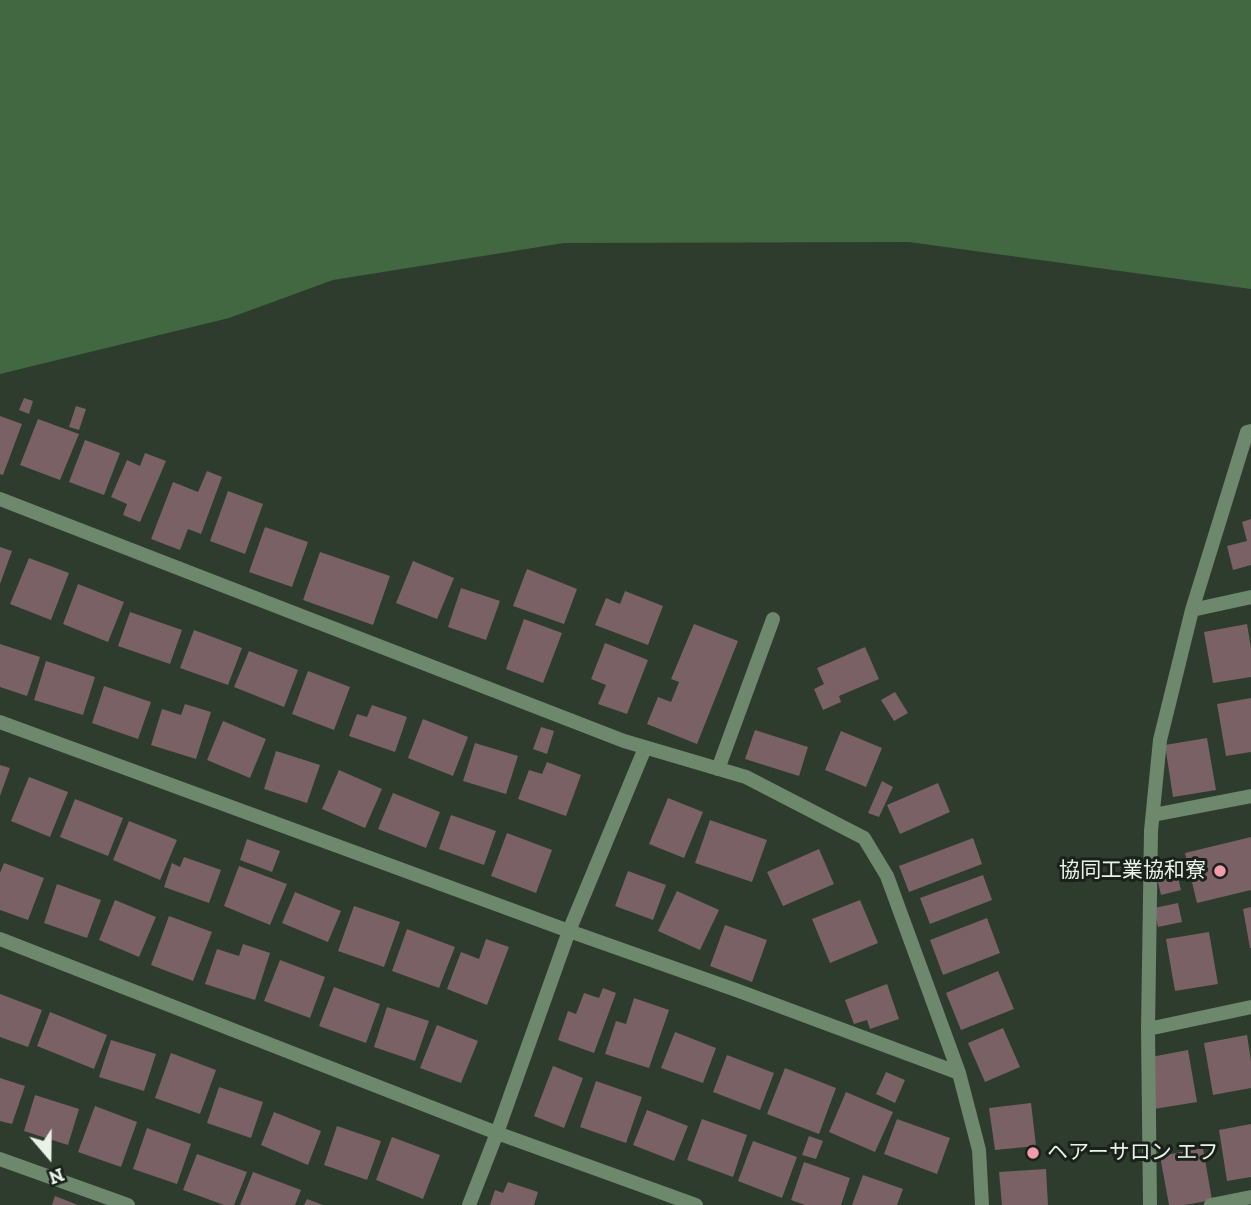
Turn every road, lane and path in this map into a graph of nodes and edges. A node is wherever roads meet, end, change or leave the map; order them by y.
1 (1251, 430) edge
2 (0, 499) edge
3 (1251, 597) edge
4 (1192, 610) junction
5 (773, 619) dead end
6 (0, 722) edge
7 (645, 748) junction
8 (718, 769) junction
9 (1251, 796) edge
10 (1153, 815) junction
11 (569, 930) junction
12 (0, 939) edge
13 (1251, 1007) edge
14 (1148, 1029) junction
15 (959, 1073) junction
16 (497, 1133) junction
17 (0, 1159) edge
18 (1251, 1197) edge
19 (128, 1205) edge
20 (469, 1205) edge
21 (696, 1205) edge
22 (982, 1205) edge
23 (1150, 1205) edge
24 (1211, 1205) edge

1 - 4 street
2 - 7 street
3 - 4 street
4 - 10 street
5 - 8 street
6 - 11 street
7 - 8 street
7 - 11 street
8 - 15 street
9 - 10 street
10 - 14 street
11 - 15 street
11 - 16 street
12 - 16 street
13 - 14 street
14 - 23 street
15 - 22 street
16 - 20 street
16 - 21 street
17 - 19 street
18 - 24 street

